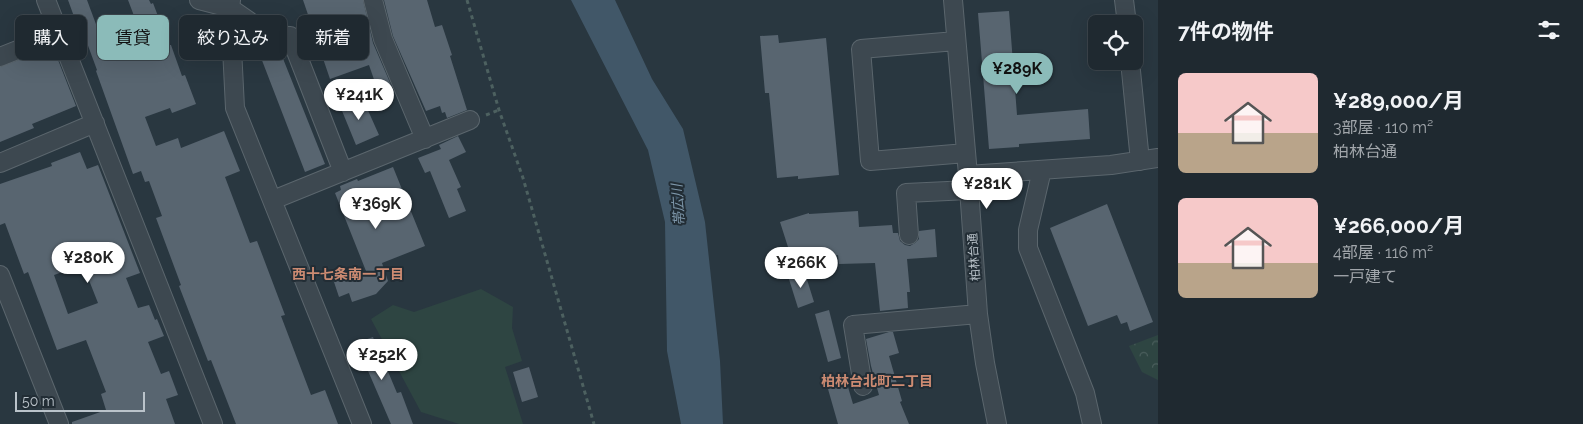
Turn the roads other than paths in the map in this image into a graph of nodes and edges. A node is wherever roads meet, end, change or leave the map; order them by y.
1 (46, 0) edge
2 (199, 0) edge
3 (373, 0) edge
4 (953, 0) edge
5 (1124, 0) edge
6 (231, 4) edge
7 (52, 15) edge
8 (1125, 15) edge
9 (956, 42) junction
10 (15, 51) edge
11 (0, 57) edge
12 (70, 60) edge
13 (1131, 70) edge
14 (470, 120) dead end
15 (95, 123) junction
16 (425, 139) junction
17 (966, 153) junction
18 (1158, 158) edge
19 (1140, 161) junction
20 (0, 163) edge
21 (1042, 170) junction
22 (343, 172) junction
23 (969, 182) junction
24 (273, 200) junction
25 (909, 234) dead end
26 (0, 275) edge
27 (978, 314) junction
28 (863, 386) dead end
29 (59, 424) edge
30 (213, 424) edge
31 (362, 424) edge
32 (996, 424) edge
33 (1092, 424) edge

1 - 7 street
2 - 6 street
3 - 16 street
4 - 9 street, 柏林台通
5 - 8 street
6 - 22 street
6 - 24 street
9 - 17 street, 柏林台通
9 - 17 street
10 - 11 street
12 - 15 street
13 - 19 street
14 - 16 street
15 - 20 street
15 - 30 street
16 - 22 street
17 - 23 street, 柏林台通
18 - 19 street
19 - 21 street
21 - 23 street
21 - 33 street
22 - 24 street
23 - 25 street
23 - 27 street, 柏林台通
24 - 31 street
26 - 29 street
27 - 28 street
27 - 32 street, 柏林台通

